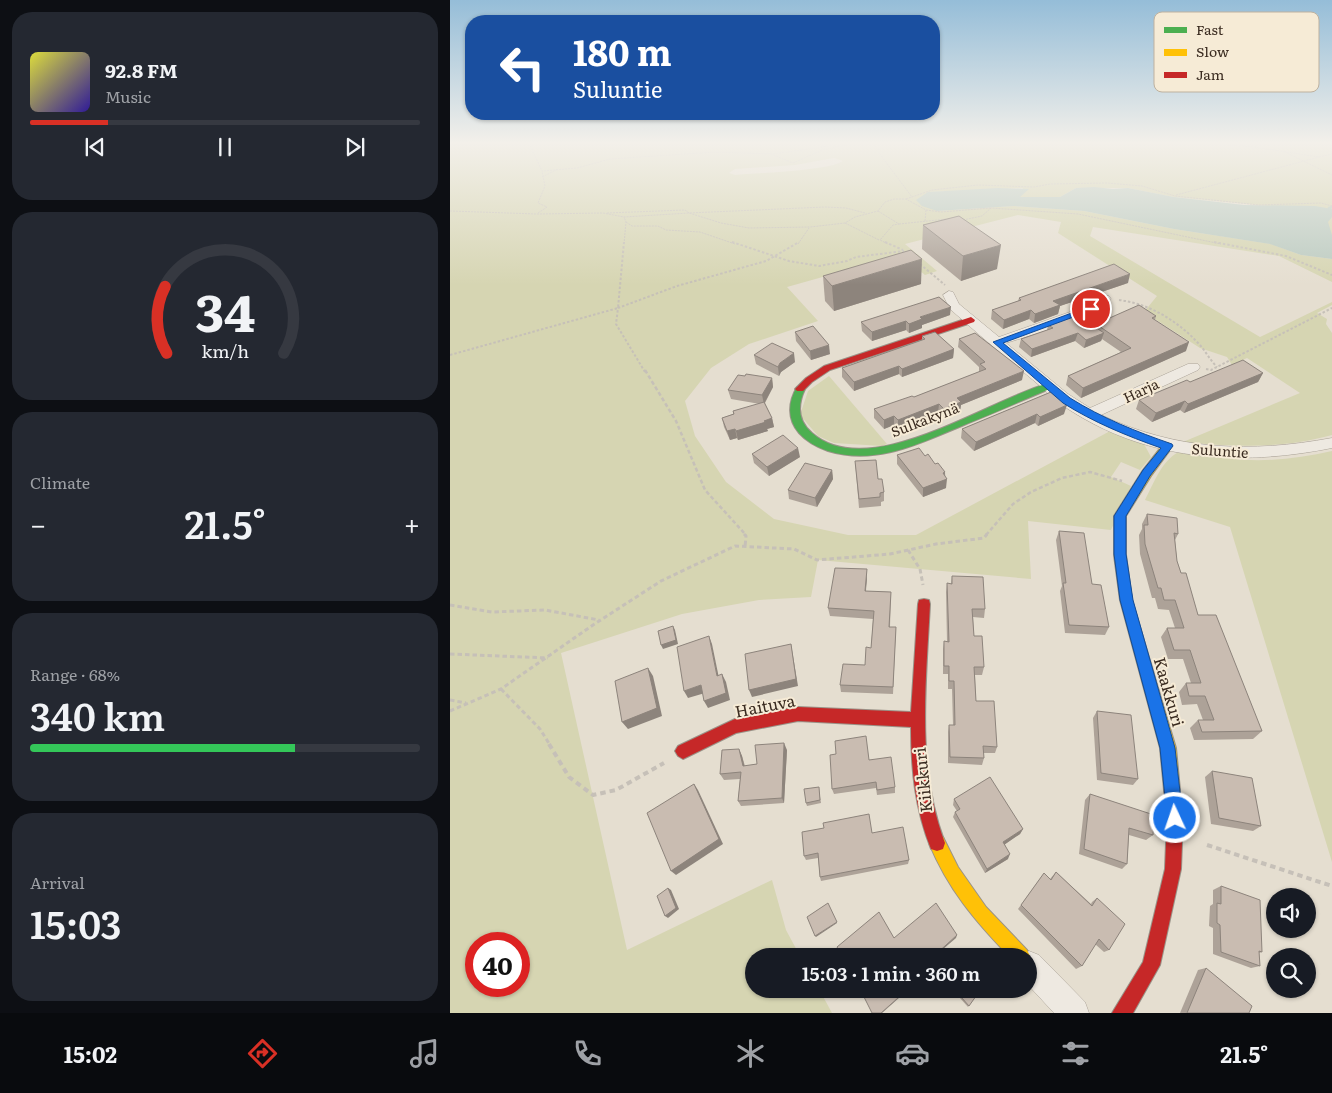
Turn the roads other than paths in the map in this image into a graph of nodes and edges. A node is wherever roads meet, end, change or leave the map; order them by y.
1 (949, 295) road end
2 (1104, 299) road end
3 (971, 320) junction
4 (997, 342) junction
5 (1193, 367) road end
6 (1049, 386) junction
7 (1090, 415) junction
8 (1332, 443) edge
9 (1168, 446) junction
10 (924, 604) road end
11 (919, 720) junction
12 (683, 751) road end
13 (1013, 948) edge
14 (1037, 974) edge
15 (1074, 1013) edge
16 (1122, 1013) edge

1 - 3 street, Suluntie
2 - 4 street
3 - 4 street, Suluntie
3 - 6 street, Sulkakynä
4 - 6 street, Suluntie
5 - 7 street, Harja
6 - 7 street, Suluntie
7 - 9 street, Suluntie
8 - 9 street, Suluntie
9 - 16 street, Kaakkuri
10 - 11 street, Kiikkuri
11 - 12 street, Haituva
11 - 13 street, Kiikkuri
14 - 15 street

